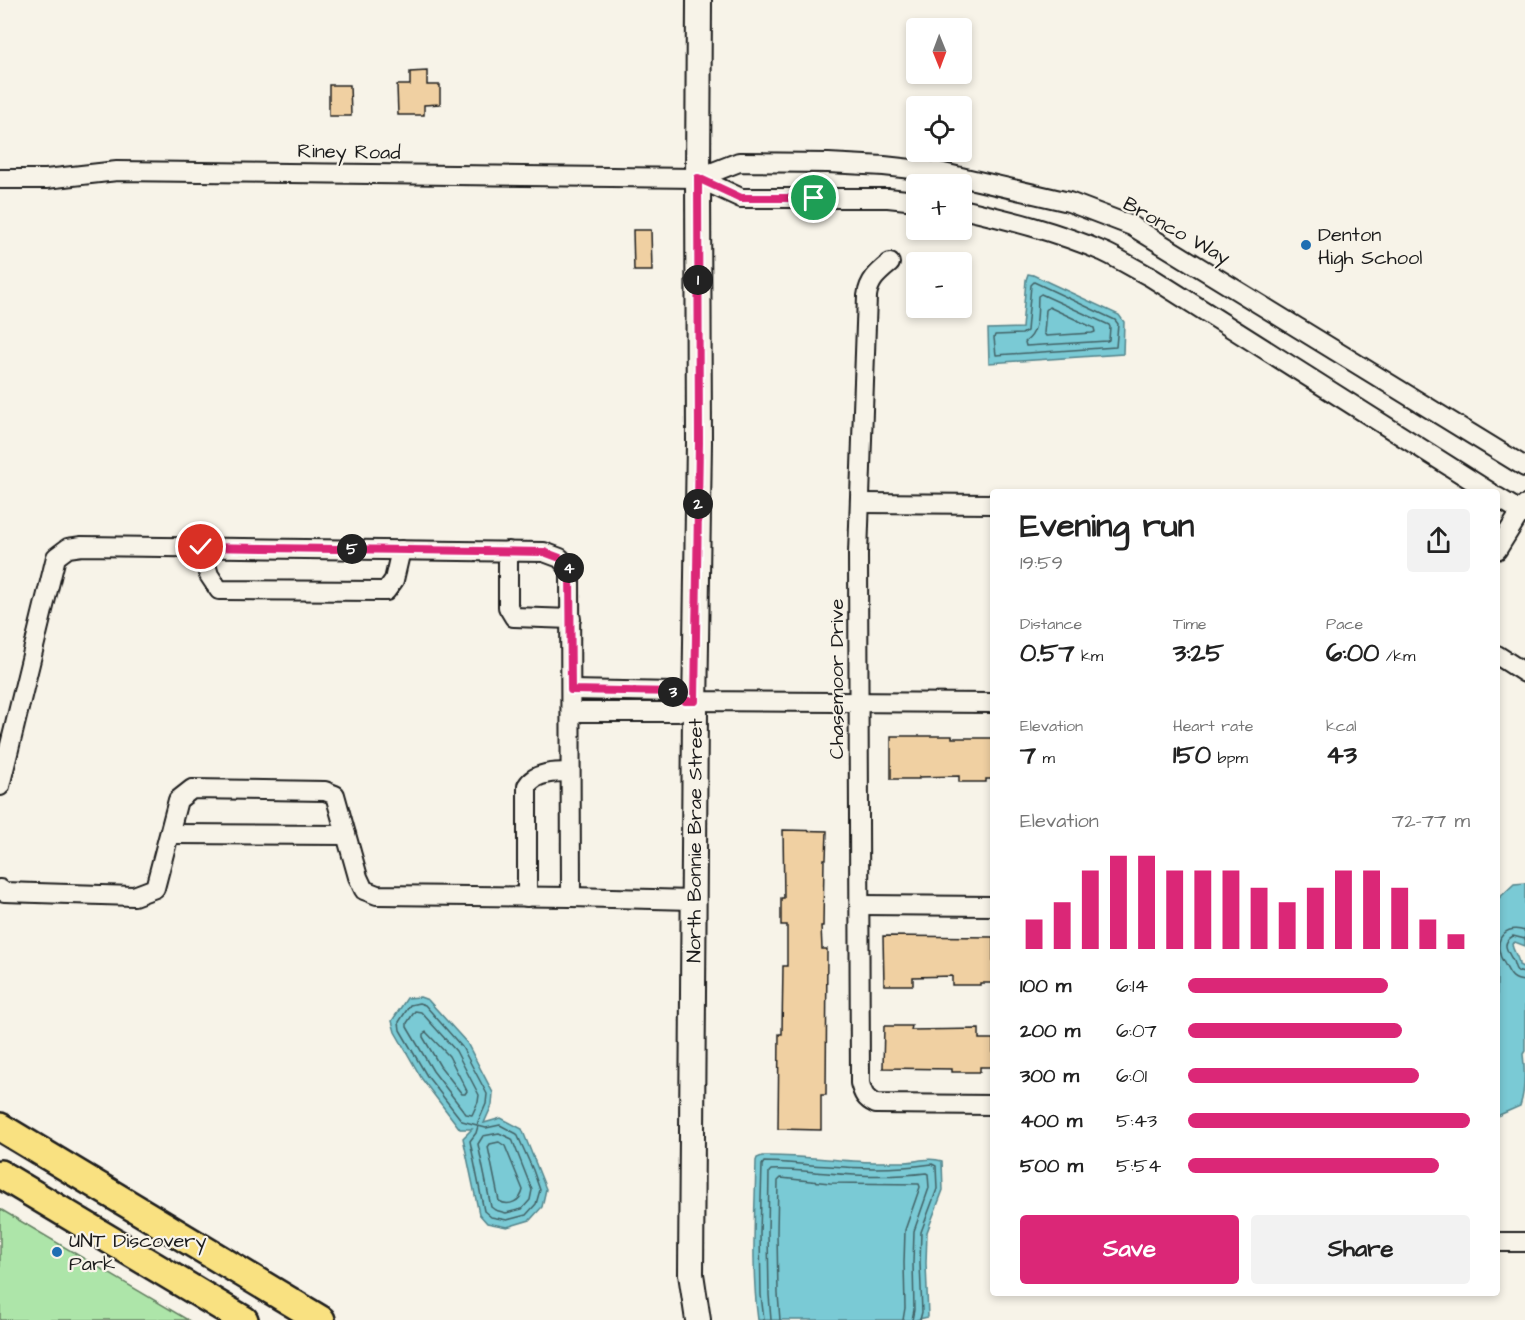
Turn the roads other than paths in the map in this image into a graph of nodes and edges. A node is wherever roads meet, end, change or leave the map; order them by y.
1 (699, 0) edge
2 (698, 178) junction
3 (0, 179) edge
4 (906, 200) edge
5 (972, 210) edge
6 (890, 264) dead end
7 (1525, 467) edge
8 (1485, 489) edge
9 (1500, 498) edge
10 (860, 503) junction
11 (990, 504) edge
12 (1524, 510) edge
13 (1500, 546) edge
14 (201, 547) junction
15 (401, 550) junction
16 (508, 551) junction
17 (571, 619) junction
18 (1500, 657) edge
19 (1525, 673) edge
20 (571, 690) junction
21 (690, 701) junction
22 (859, 702) junction
23 (990, 703) edge
24 (571, 712) junction
25 (570, 772) junction
26 (0, 786) edge
27 (170, 834) junction
28 (346, 835) junction
29 (0, 890) edge
30 (527, 897) junction
31 (571, 897) junction
32 (693, 900) junction
33 (860, 905) junction
34 (990, 906) edge
35 (990, 1106) edge
36 (0, 1126) edge
37 (0, 1174) edge
38 (1500, 1242) edge
39 (1525, 1242) edge
40 (244, 1320) edge
41 (321, 1320) edge
42 (698, 1320) edge

1 - 2 main road, North Bonnie Brae Street
2 - 3 street, Riney Road
2 - 4 street
2 - 7 street, Bronco Way
2 - 21 main road, North Bonnie Brae Street
5 - 8 street
6 - 10 street, Chasemoor Drive
9 - 12 street
10 - 11 street
10 - 22 street, Chasemoor Drive
12 - 13 street
14 - 15 street
14 - 15 street
14 - 26 street
15 - 16 street
16 - 17 street
16 - 17 street
17 - 20 street
18 - 19 street
20 - 21 street
20 - 24 street
21 - 22 street
21 - 24 street
21 - 32 main road, North Bonnie Brae Street
22 - 23 street
22 - 33 street, Chasemoor Drive
24 - 25 street
25 - 30 street
25 - 31 street
27 - 28 street
27 - 28 street
27 - 29 street
28 - 30 street
30 - 31 street
31 - 32 street
32 - 42 main road, North Bonnie Brae Street
33 - 34 street
33 - 35 street, Chasemoor Drive
36 - 41 main road
37 - 40 main road
38 - 39 street

